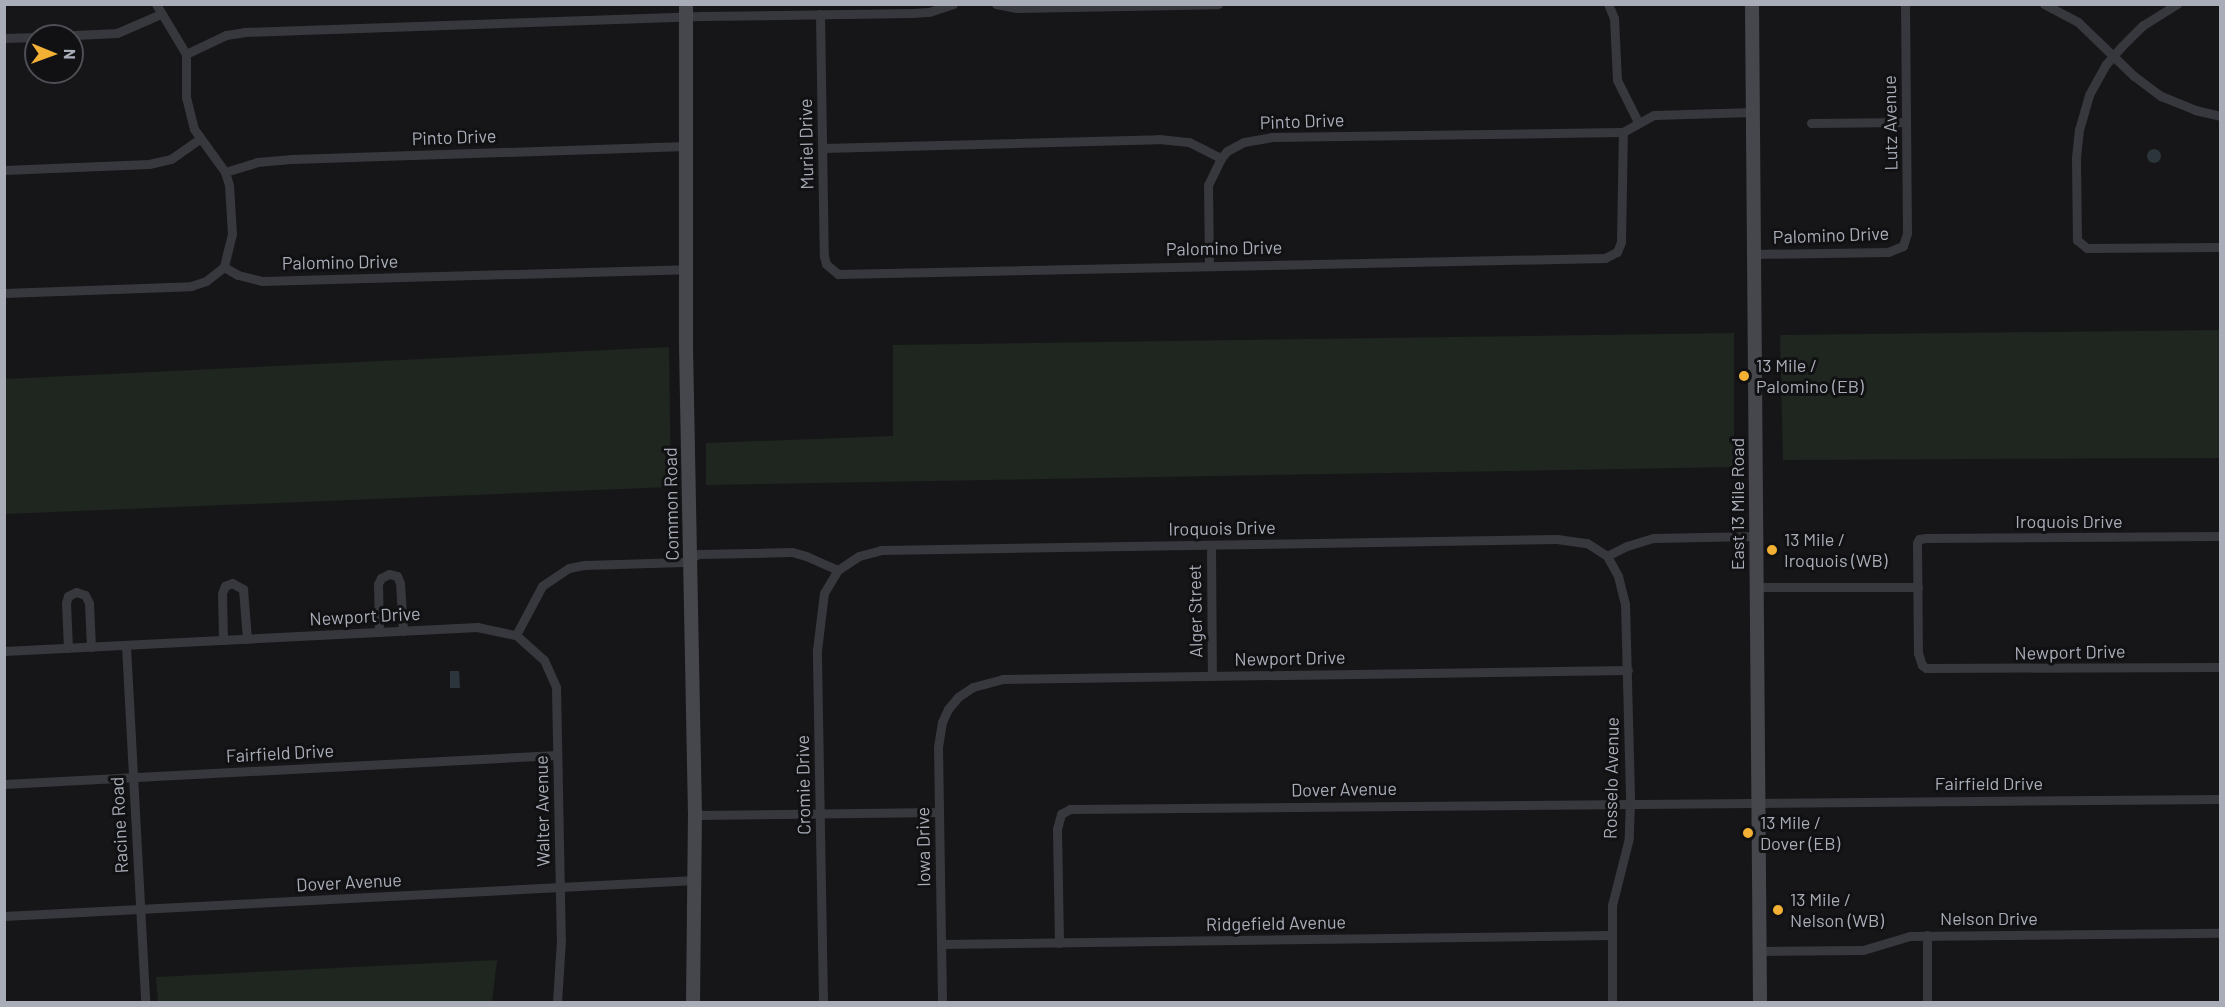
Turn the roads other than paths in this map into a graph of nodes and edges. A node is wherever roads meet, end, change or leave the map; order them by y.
1 (953, 4) edge
2 (996, 4) edge
3 (1218, 4) edge
4 (1752, 4) edge
5 (1905, 4) edge
6 (2044, 4) edge
7 (2177, 4) edge
8 (1609, 5) edge
9 (2056, 7) edge
10 (159, 9) edge
11 (686, 10) edge
12 (820, 15) junction
13 (84, 35) edge
14 (24, 37) edge
15 (4, 38) edge
16 (186, 54) junction
17 (2114, 55) junction
18 (1752, 112) junction
19 (2220, 116) edge
20 (1638, 122) junction
21 (1906, 122) junction
22 (1811, 123) dead end
23 (1623, 132) junction
24 (200, 139) junction
25 (686, 146) junction
26 (823, 148) junction
27 (1221, 158) junction
28 (4, 170) edge
29 (225, 172) junction
30 (1906, 241) joint
31 (2220, 247) edge
32 (1754, 254) junction
33 (1209, 265) junction
34 (224, 267) junction
35 (686, 269) junction
36 (831, 271) joint
37 (4, 293) edge
38 (1756, 536) junction
39 (2220, 536) edge
40 (1211, 545) junction
41 (1607, 556) junction
42 (690, 558) junction
43 (837, 570) junction
44 (1756, 587) junction
45 (1918, 587) junction
46 (403, 631) junction
47 (379, 632) junction
48 (516, 635) junction
49 (247, 639) junction
50 (223, 640) junction
51 (126, 645) junction
52 (91, 647) junction
53 (68, 648) junction
54 (4, 651) edge
55 (2220, 667) edge
56 (1628, 670) junction
57 (1212, 676) junction
58 (958, 697) joint
59 (557, 755) junction
60 (133, 777) junction
61 (4, 784) edge
62 (2220, 799) edge
63 (1759, 801) junction
64 (1630, 803) junction
65 (939, 812) junction
66 (820, 813) junction
67 (695, 815) junction
68 (696, 880) junction
69 (560, 888) junction
70 (140, 909) junction
71 (4, 916) edge
72 (2220, 933) edge
73 (1611, 935) junction
74 (1927, 935) junction
75 (1059, 943) junction
76 (941, 944) junction
77 (1760, 951) junction
78 (145, 1002) edge
79 (557, 1002) edge
80 (693, 1002) edge
81 (823, 1002) edge
82 (942, 1002) edge
83 (1612, 1002) edge
84 (1760, 1002) edge
85 (1928, 1002) edge

1 - 12 street
2 - 3 street
4 - 18 main road, East 13 Mile Road
5 - 21 street, Lutz Avenue
6 - 9 street
7 - 17 street
8 - 20 street
9 - 17 street
10 - 13 street
10 - 16 street
11 - 12 street
11 - 16 street
11 - 25 main road, Common Road
12 - 26 street, Muriel Drive
14 - 15 street
16 - 24 street
17 - 19 street
17 - 31 street
18 - 20 street
18 - 32 main road, East 13 Mile Road
20 - 23 street
21 - 22 street
21 - 30 street, Lutz Avenue
23 - 27 street, Pinto Drive
23 - 33 street, Palomino Drive
24 - 28 street
24 - 29 street
25 - 29 street, Pinto Drive
25 - 35 main road, Common Road
26 - 27 street
26 - 36 street, Muriel Drive
27 - 33 street
29 - 34 street
30 - 32 street, Palomino Drive
32 - 38 main road, East 13 Mile Road
33 - 36 street, Palomino Drive
34 - 35 street, Palomino Drive
34 - 37 street
35 - 42 main road, Common Road
38 - 41 street
38 - 44 main road, East 13 Mile Road
39 - 45 street, Iroquois Drive
40 - 41 street, Iroquois Drive
40 - 43 street, Iroquois Drive
40 - 57 street, Alger Street
41 - 56 street, Rosselo Avenue
42 - 43 street
42 - 48 street
42 - 67 main road, Common Road
43 - 66 street, Cromie Drive
44 - 45 street
44 - 63 main road, East 13 Mile Road
45 - 55 street, Newport Drive
46 - 47 street, Newport Drive
46 - 47 street
46 - 48 street, Newport Drive
47 - 49 street, Newport Drive
48 - 59 street, Walter Avenue
49 - 50 street, Newport Drive
49 - 50 street
50 - 51 street, Newport Drive
51 - 52 street, Newport Drive
51 - 60 street, Racine Road
52 - 53 street, Newport Drive
52 - 53 street
53 - 54 street, Newport Drive
56 - 57 street, Newport Drive
56 - 64 street, Rosselo Avenue
57 - 58 street, Newport Drive
58 - 65 street, Iowa Drive
59 - 60 street, Fairfield Drive
59 - 69 street, Walter Avenue
60 - 61 street, Fairfield Drive
60 - 70 street, Racine Road
62 - 63 street, Fairfield Drive
63 - 64 street, Dover Avenue
63 - 77 main road, East 13 Mile Road
64 - 73 street, Rosselo Avenue
64 - 75 street, Dover Avenue
65 - 66 street
65 - 76 street, Iowa Drive
66 - 67 street
66 - 81 street, Cromie Drive
67 - 68 main road, Common Road
68 - 69 street, Dover Avenue
68 - 80 main road, Common Road
69 - 70 street, Dover Avenue
69 - 79 street, Walter Avenue
70 - 71 street, Dover Avenue
70 - 78 street, Racine Road
72 - 74 street, Nelson Drive
73 - 75 street, Ridgefield Avenue
73 - 83 street, Rosselo Avenue
74 - 77 street, Nelson Drive
74 - 85 street
75 - 76 street, Ridgefield Avenue
76 - 82 street, Iowa Drive
77 - 84 main road, East 13 Mile Road

